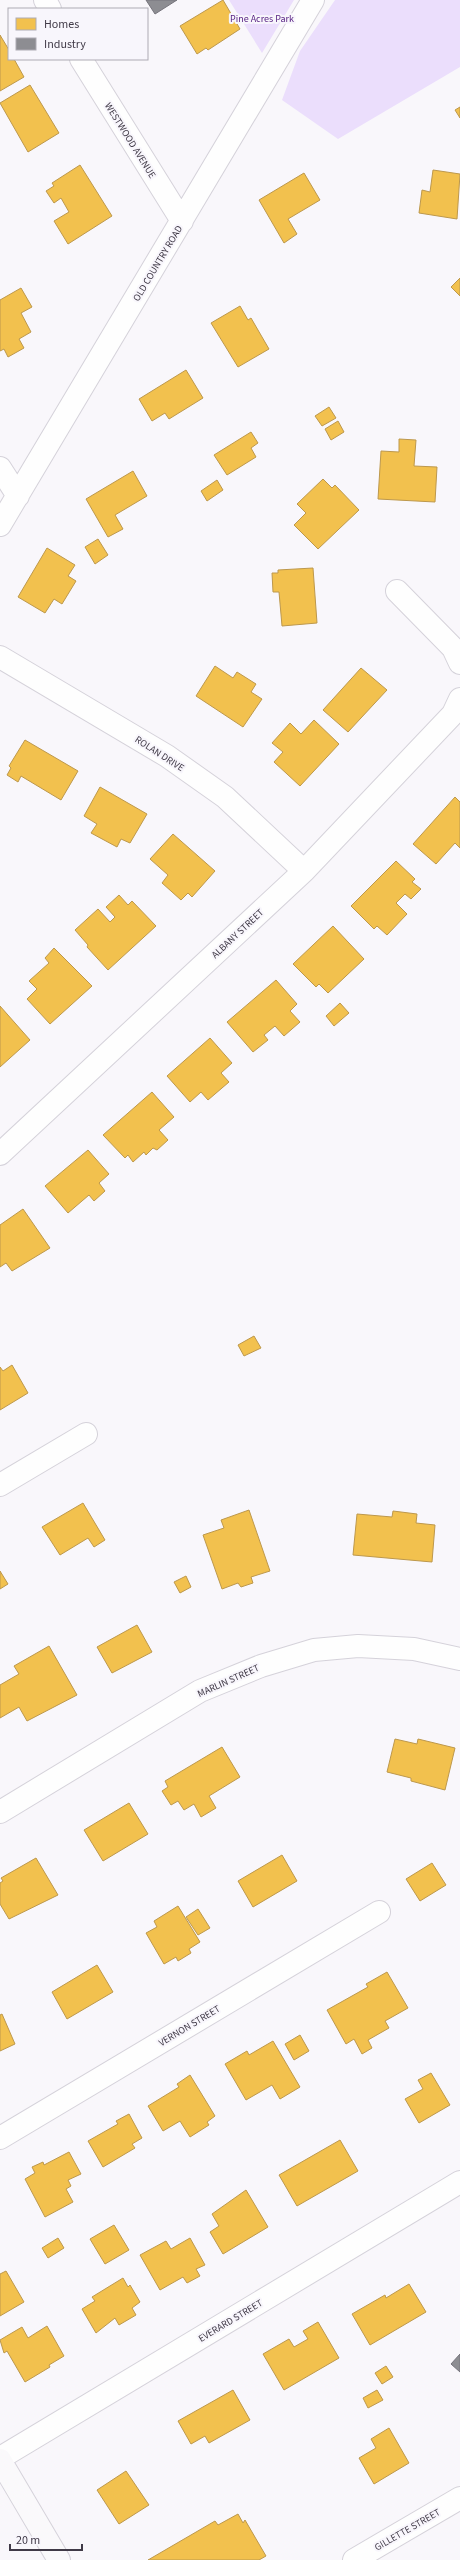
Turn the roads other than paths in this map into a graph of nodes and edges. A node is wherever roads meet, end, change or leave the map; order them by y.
1 (313, 0) edge
2 (82, 60) edge
3 (182, 222) junction
4 (0, 468) edge
5 (18, 496) junction
6 (0, 525) edge
7 (397, 591) dead end
8 (0, 657) edge
9 (460, 663) edge
10 (460, 699) edge
11 (304, 871) junction
12 (0, 1154) edge
13 (86, 1434) dead end
14 (0, 1485) edge
15 (460, 1660) edge
16 (0, 1812) edge
17 (379, 1912) dead end
18 (0, 2138) edge
19 (460, 2182) edge
20 (0, 2459) edge
21 (460, 2498) edge
22 (59, 2560) edge
23 (354, 2560) edge

1 - 3 street, OLD COUNTRY ROAD
2 - 3 street, WESTWOOD AVENUE
3 - 5 street, OLD COUNTRY ROAD
4 - 5 street
5 - 6 street, OLD COUNTRY ROAD
7 - 9 street
8 - 11 street, ROLAN DRIVE
10 - 11 street, ALBANY STREET
11 - 12 street, ALBANY STREET
13 - 14 street
15 - 16 street, MARLIN STREET
17 - 18 street, VERNON STREET
19 - 20 street, EVERARD STREET
20 - 22 street
21 - 23 street, GILLETTE STREET

